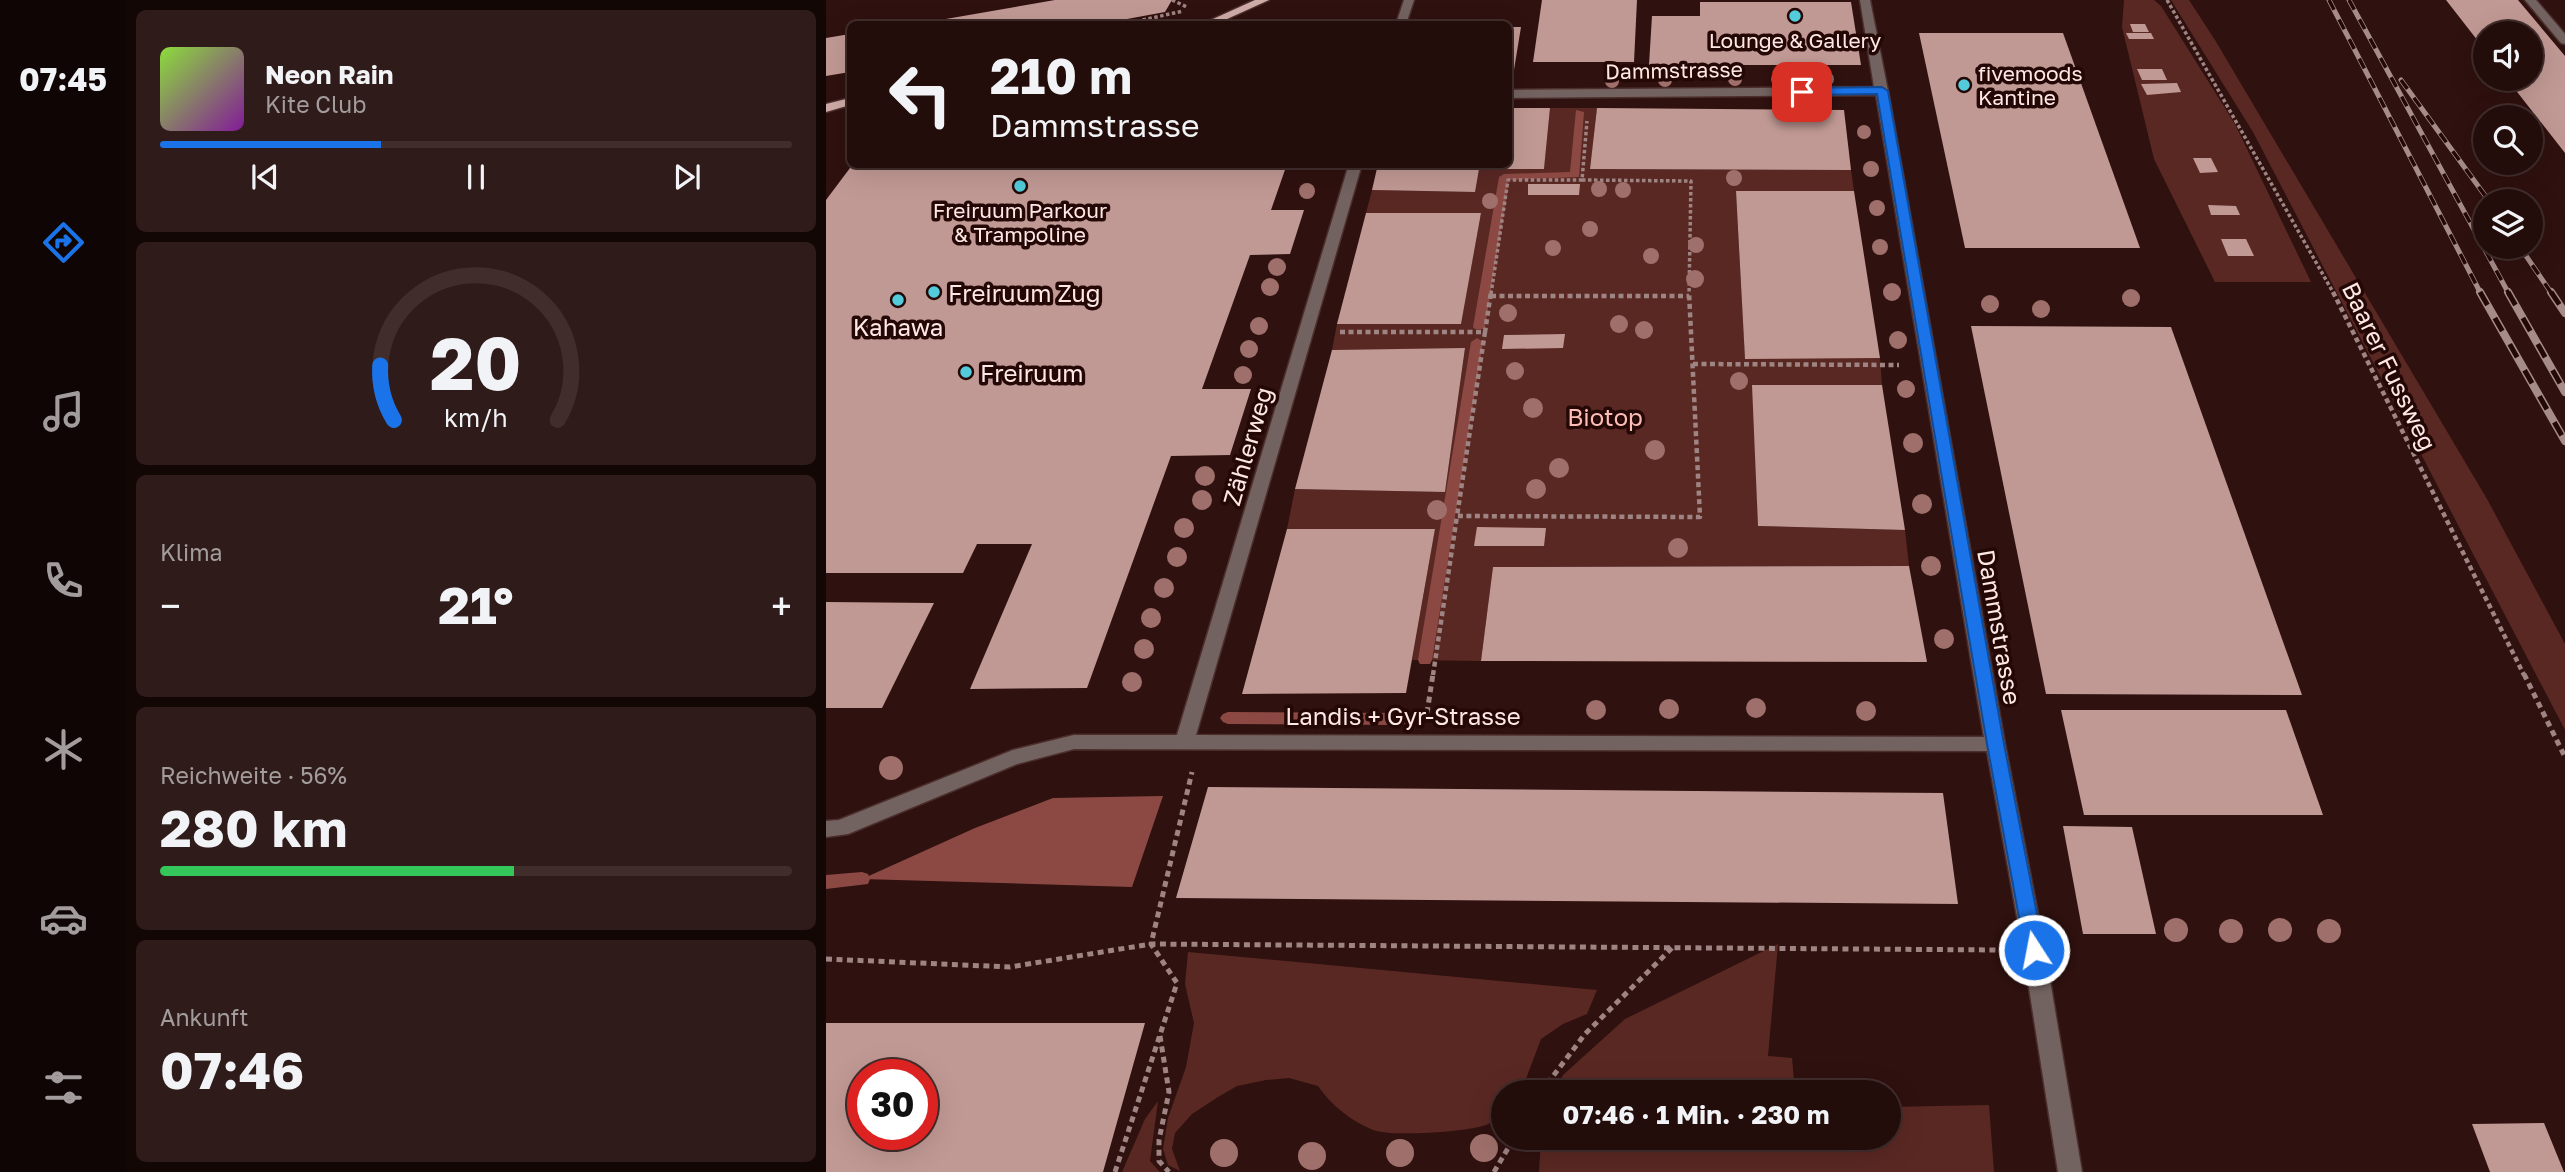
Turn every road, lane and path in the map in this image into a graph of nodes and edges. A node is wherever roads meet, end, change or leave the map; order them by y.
1 (1264, 0) edge
2 (1409, 0) edge
3 (1865, 0) edge
4 (2167, 0) edge
5 (2530, 0) edge
6 (1191, 9) dead end
7 (1138, 21) edge
8 (1215, 21) edge
9 (1402, 21) edge
10 (2565, 41) edge
11 (1882, 91) junction
12 (1512, 93) edge
13 (1590, 94) junction
14 (847, 103) edge
15 (826, 108) edge
16 (1355, 168) edge
17 (1582, 180) junction
18 (1491, 296) junction
19 (1689, 296) junction
20 (1304, 332) junction
21 (1485, 332) junction
22 (1693, 364) junction
23 (1931, 365) junction
24 (1457, 516) junction
25 (1423, 741) junction
26 (1192, 742) junction
27 (1995, 744) junction
28 (2565, 757) edge
29 (826, 829) edge
30 (1152, 944) junction
31 (1672, 948) junction
32 (2034, 950) junction
33 (826, 960) edge
34 (1160, 1035) junction
35 (1548, 1080) edge
36 (1507, 1150) edge
37 (1115, 1172) edge
38 (1169, 1172) edge
39 (1494, 1172) edge
40 (2070, 1172) edge

1 - 8 main road
2 - 9 street
3 - 11 street, Dammstrasse
4 - 28 path, Baarer Fussweg
5 - 10 street
6 - 7 path
11 - 13 street, Dammstrasse
11 - 23 street, Dammstrasse
12 - 13 street, Dammstrasse
13 - 17 path
14 - 15 main road
16 - 20 street, Zählerweg
17 - 18 path
17 - 19 path
18 - 19 path
18 - 21 path
19 - 22 path
20 - 21 path
20 - 26 street, Zählerweg
21 - 24 path
22 - 23 path
22 - 24 path
23 - 27 street, Dammstrasse
24 - 25 path
25 - 26 street, Landis + Gyr-Strasse
25 - 27 street, Landis + Gyr-Strasse
26 - 29 street, Landis + Gyr-Strasse
26 - 30 path
27 - 32 street, Dammstrasse
30 - 31 path
30 - 33 path
30 - 34 path
31 - 32 path
31 - 35 path
32 - 40 street, Dammstrasse
34 - 37 path
34 - 38 path
36 - 39 path

